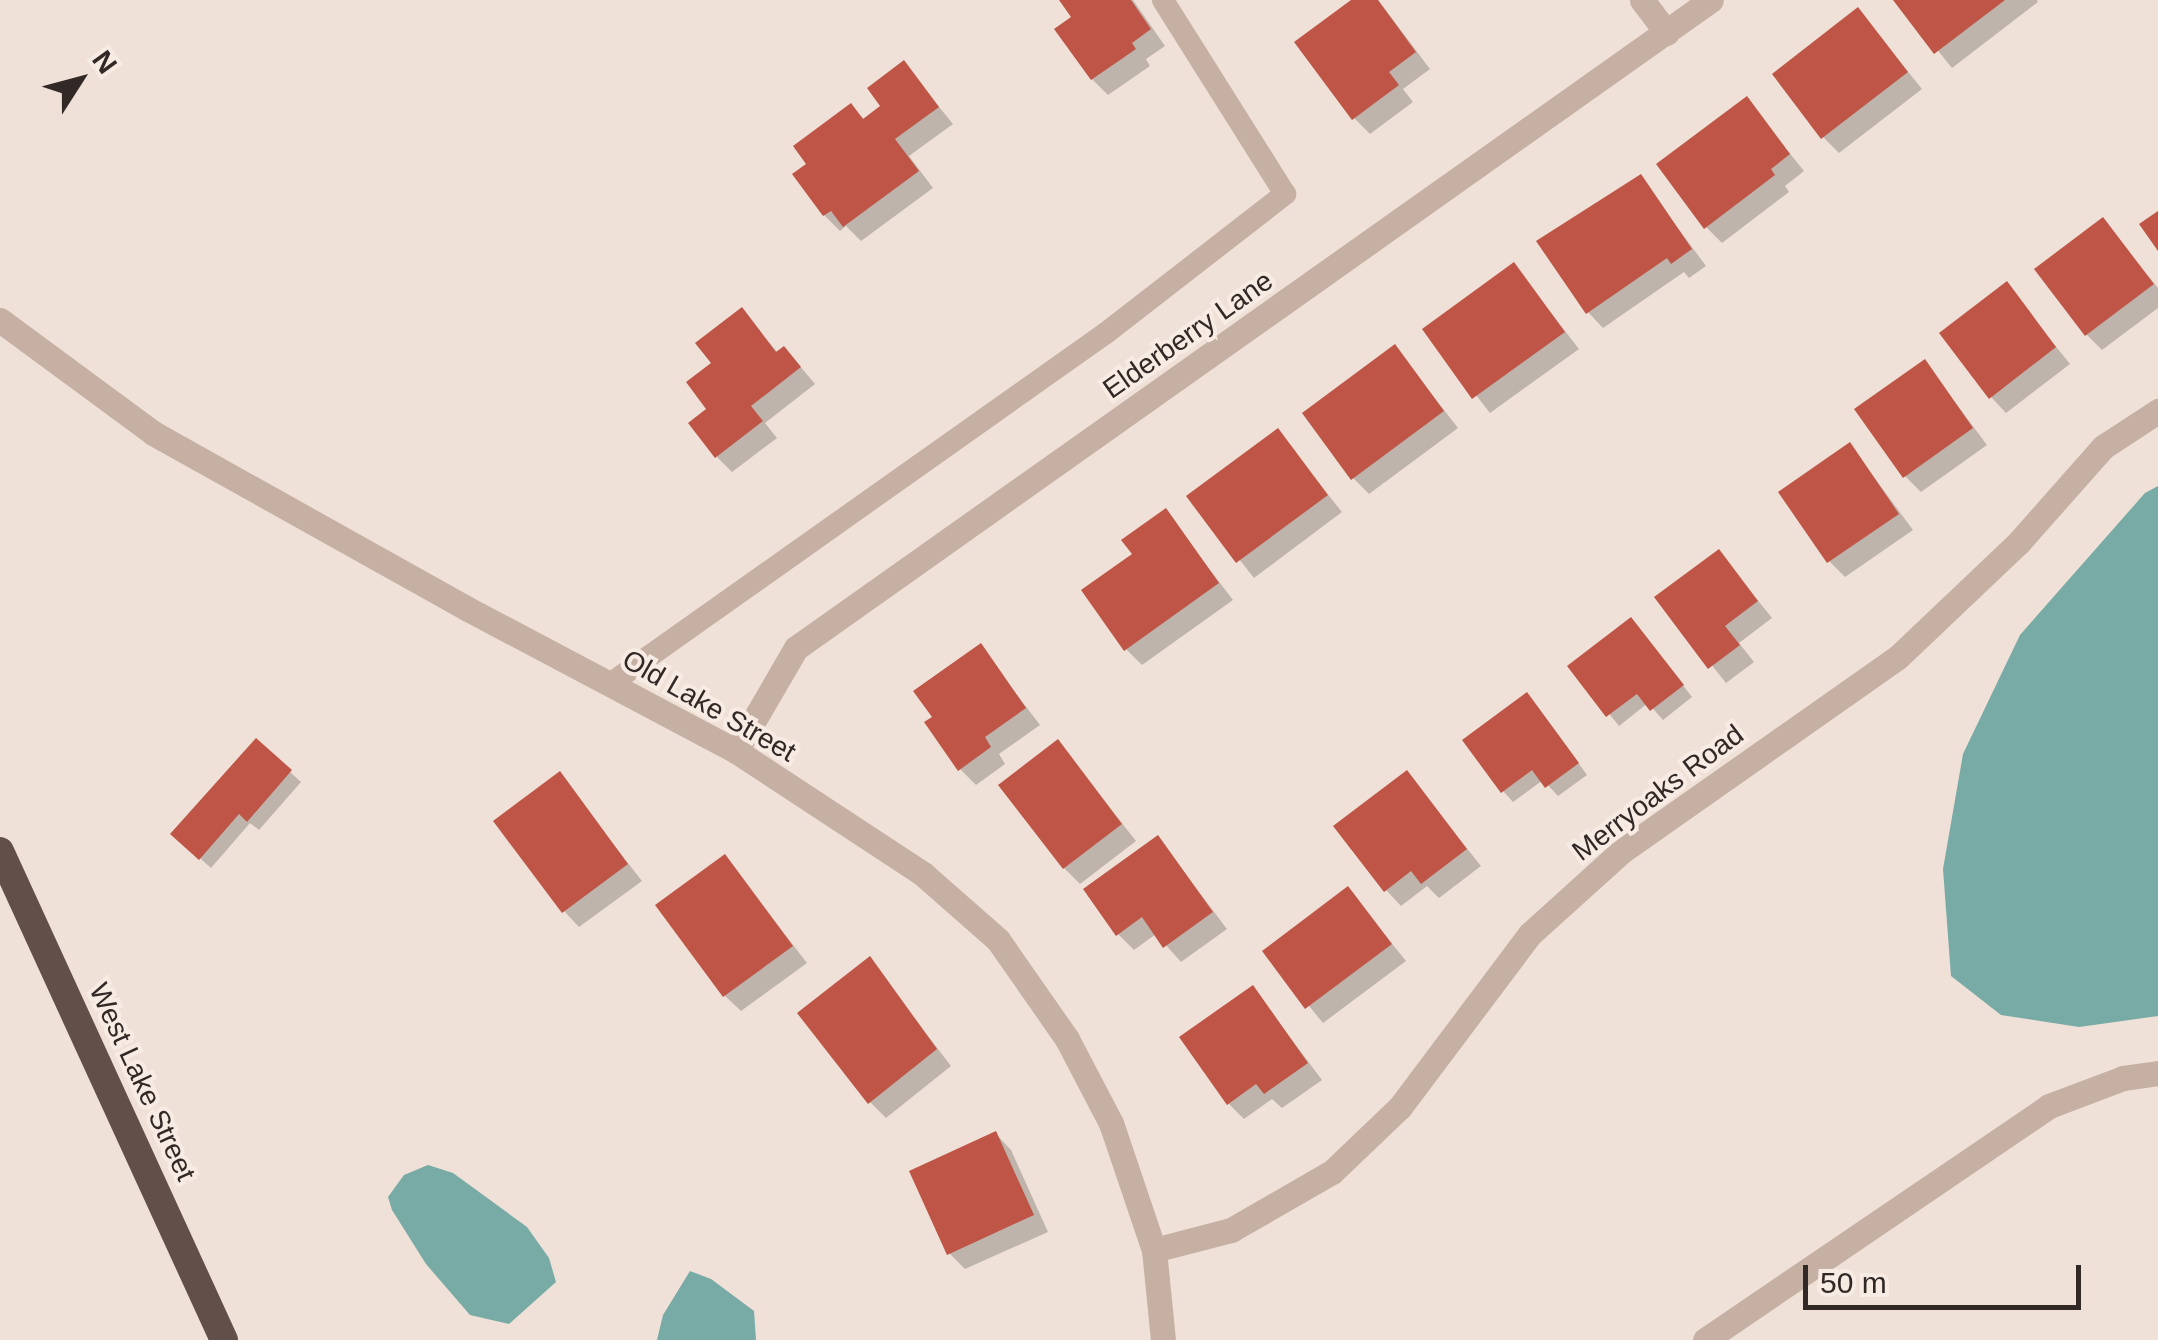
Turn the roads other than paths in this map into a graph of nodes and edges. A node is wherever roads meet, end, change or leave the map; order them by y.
1 (1163, 0) edge
2 (1642, 0) edge
3 (1711, 0) edge
4 (1668, 33) junction
5 (0, 320) edge
6 (2158, 411) edge
7 (610, 684) junction
8 (736, 751) junction
9 (0, 851) edge
10 (2158, 1073) edge
11 (1154, 1250) junction
12 (224, 1340) edge
13 (1163, 1340) edge
14 (1705, 1340) edge

1 - 7 lane
2 - 4 street
3 - 4 street, Elderberry Lane
4 - 8 street, Elderberry Lane
5 - 7 street, Old Lake Street
6 - 11 street, Merryoaks Road
7 - 8 street, Old Lake Street
8 - 11 street, Old Lake Street
9 - 12 highway, West Lake Street
10 - 14 street
11 - 13 street, Old Lake Street

